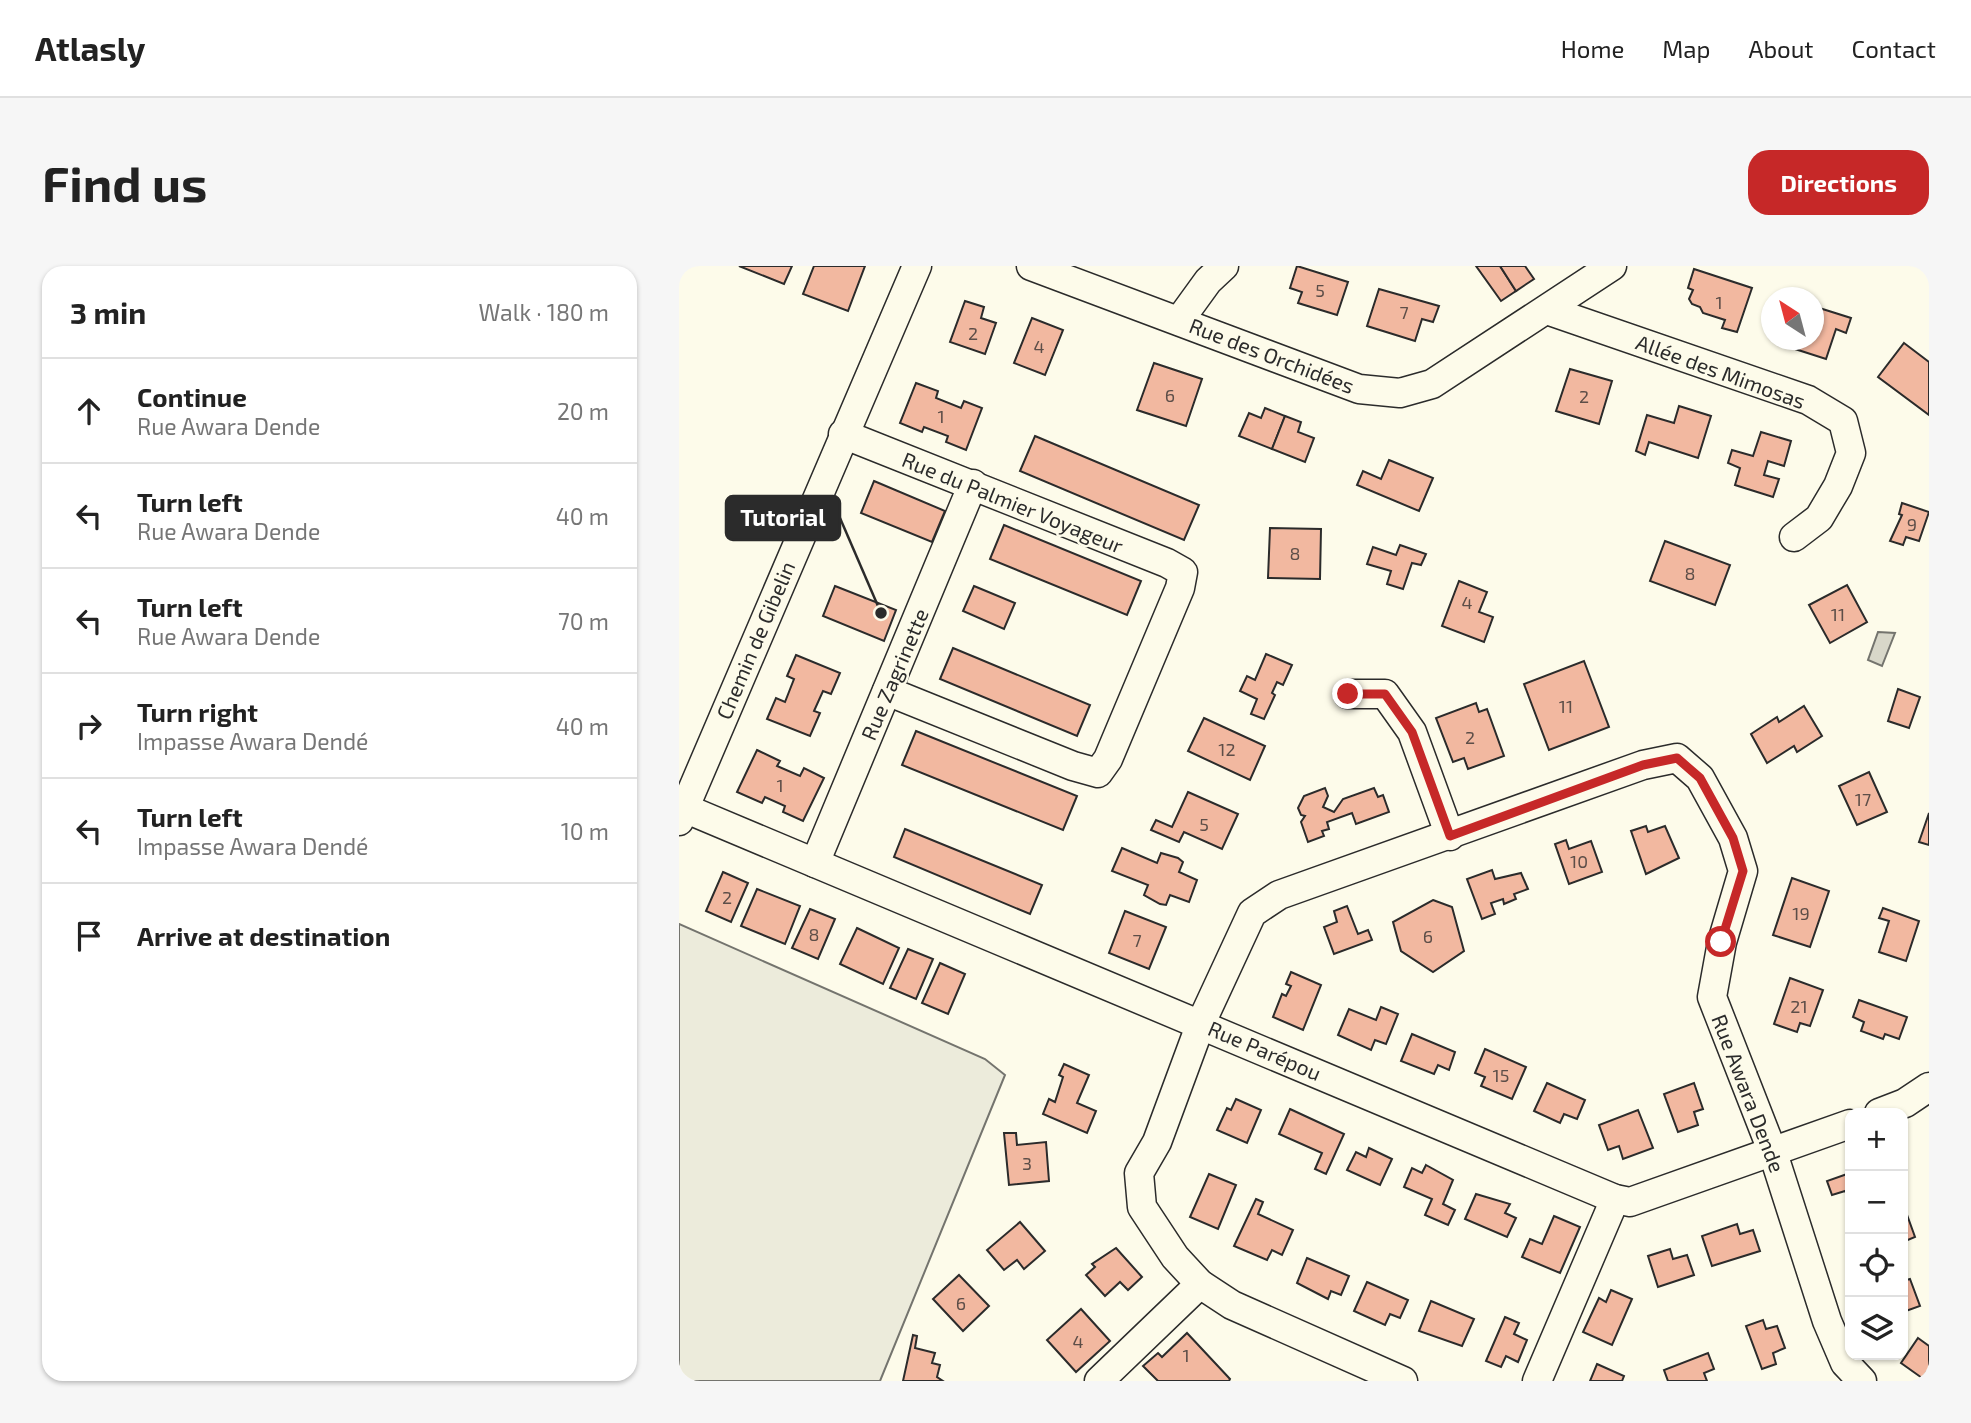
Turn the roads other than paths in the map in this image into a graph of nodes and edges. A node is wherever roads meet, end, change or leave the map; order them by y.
1 (917, 266) edge
2 (1031, 266) edge
3 (1224, 266) edge
4 (1612, 266) edge
5 (1547, 310) junction
6 (1179, 321) junction
7 (843, 434) junction
8 (973, 484) junction
9 (1794, 537) dead end
10 (887, 691) junction
11 (1348, 694) dead end
12 (681, 815) edge
13 (1450, 836) junction
14 (815, 863) junction
15 (1201, 1023) junction
16 (1929, 1087) edge
17 (1892, 1108) edge
18 (1845, 1126) edge
19 (1773, 1153) junction
20 (1615, 1199) junction
21 (1200, 1284) junction
22 (1099, 1381) edge
23 (1403, 1381) edge
24 (1537, 1381) edge
25 (1862, 1381) edge

1 - 7 street, Chemin de Gibelin
2 - 6 street, Rue des Orchidées
3 - 6 street
4 - 5 street, Rue des Orchidées
5 - 6 street, Rue des Orchidées
5 - 9 street, Allée des Mimosas
7 - 8 street, Rue du Palmier Voyageur
7 - 12 street, Chemin de Gibelin
8 - 10 street, Rue Zagrinette
8 - 10 street, Rue du Palmier Voyageur
10 - 14 street, Rue Zagrinette
11 - 13 street
12 - 14 street, Rue Parépou
13 - 15 street, Rue Awara Dende
13 - 19 street, Rue Awara Dende
14 - 15 street, Rue Parépou
15 - 20 street, Rue Parépou
15 - 21 street, Rue Awara Dende
16 - 17 street
18 - 19 street, Rue Parépou
19 - 20 street, Rue Parépou
19 - 25 street, Rue Awara Dende
20 - 24 street
21 - 22 street
21 - 23 street, Rue Awara Dende

